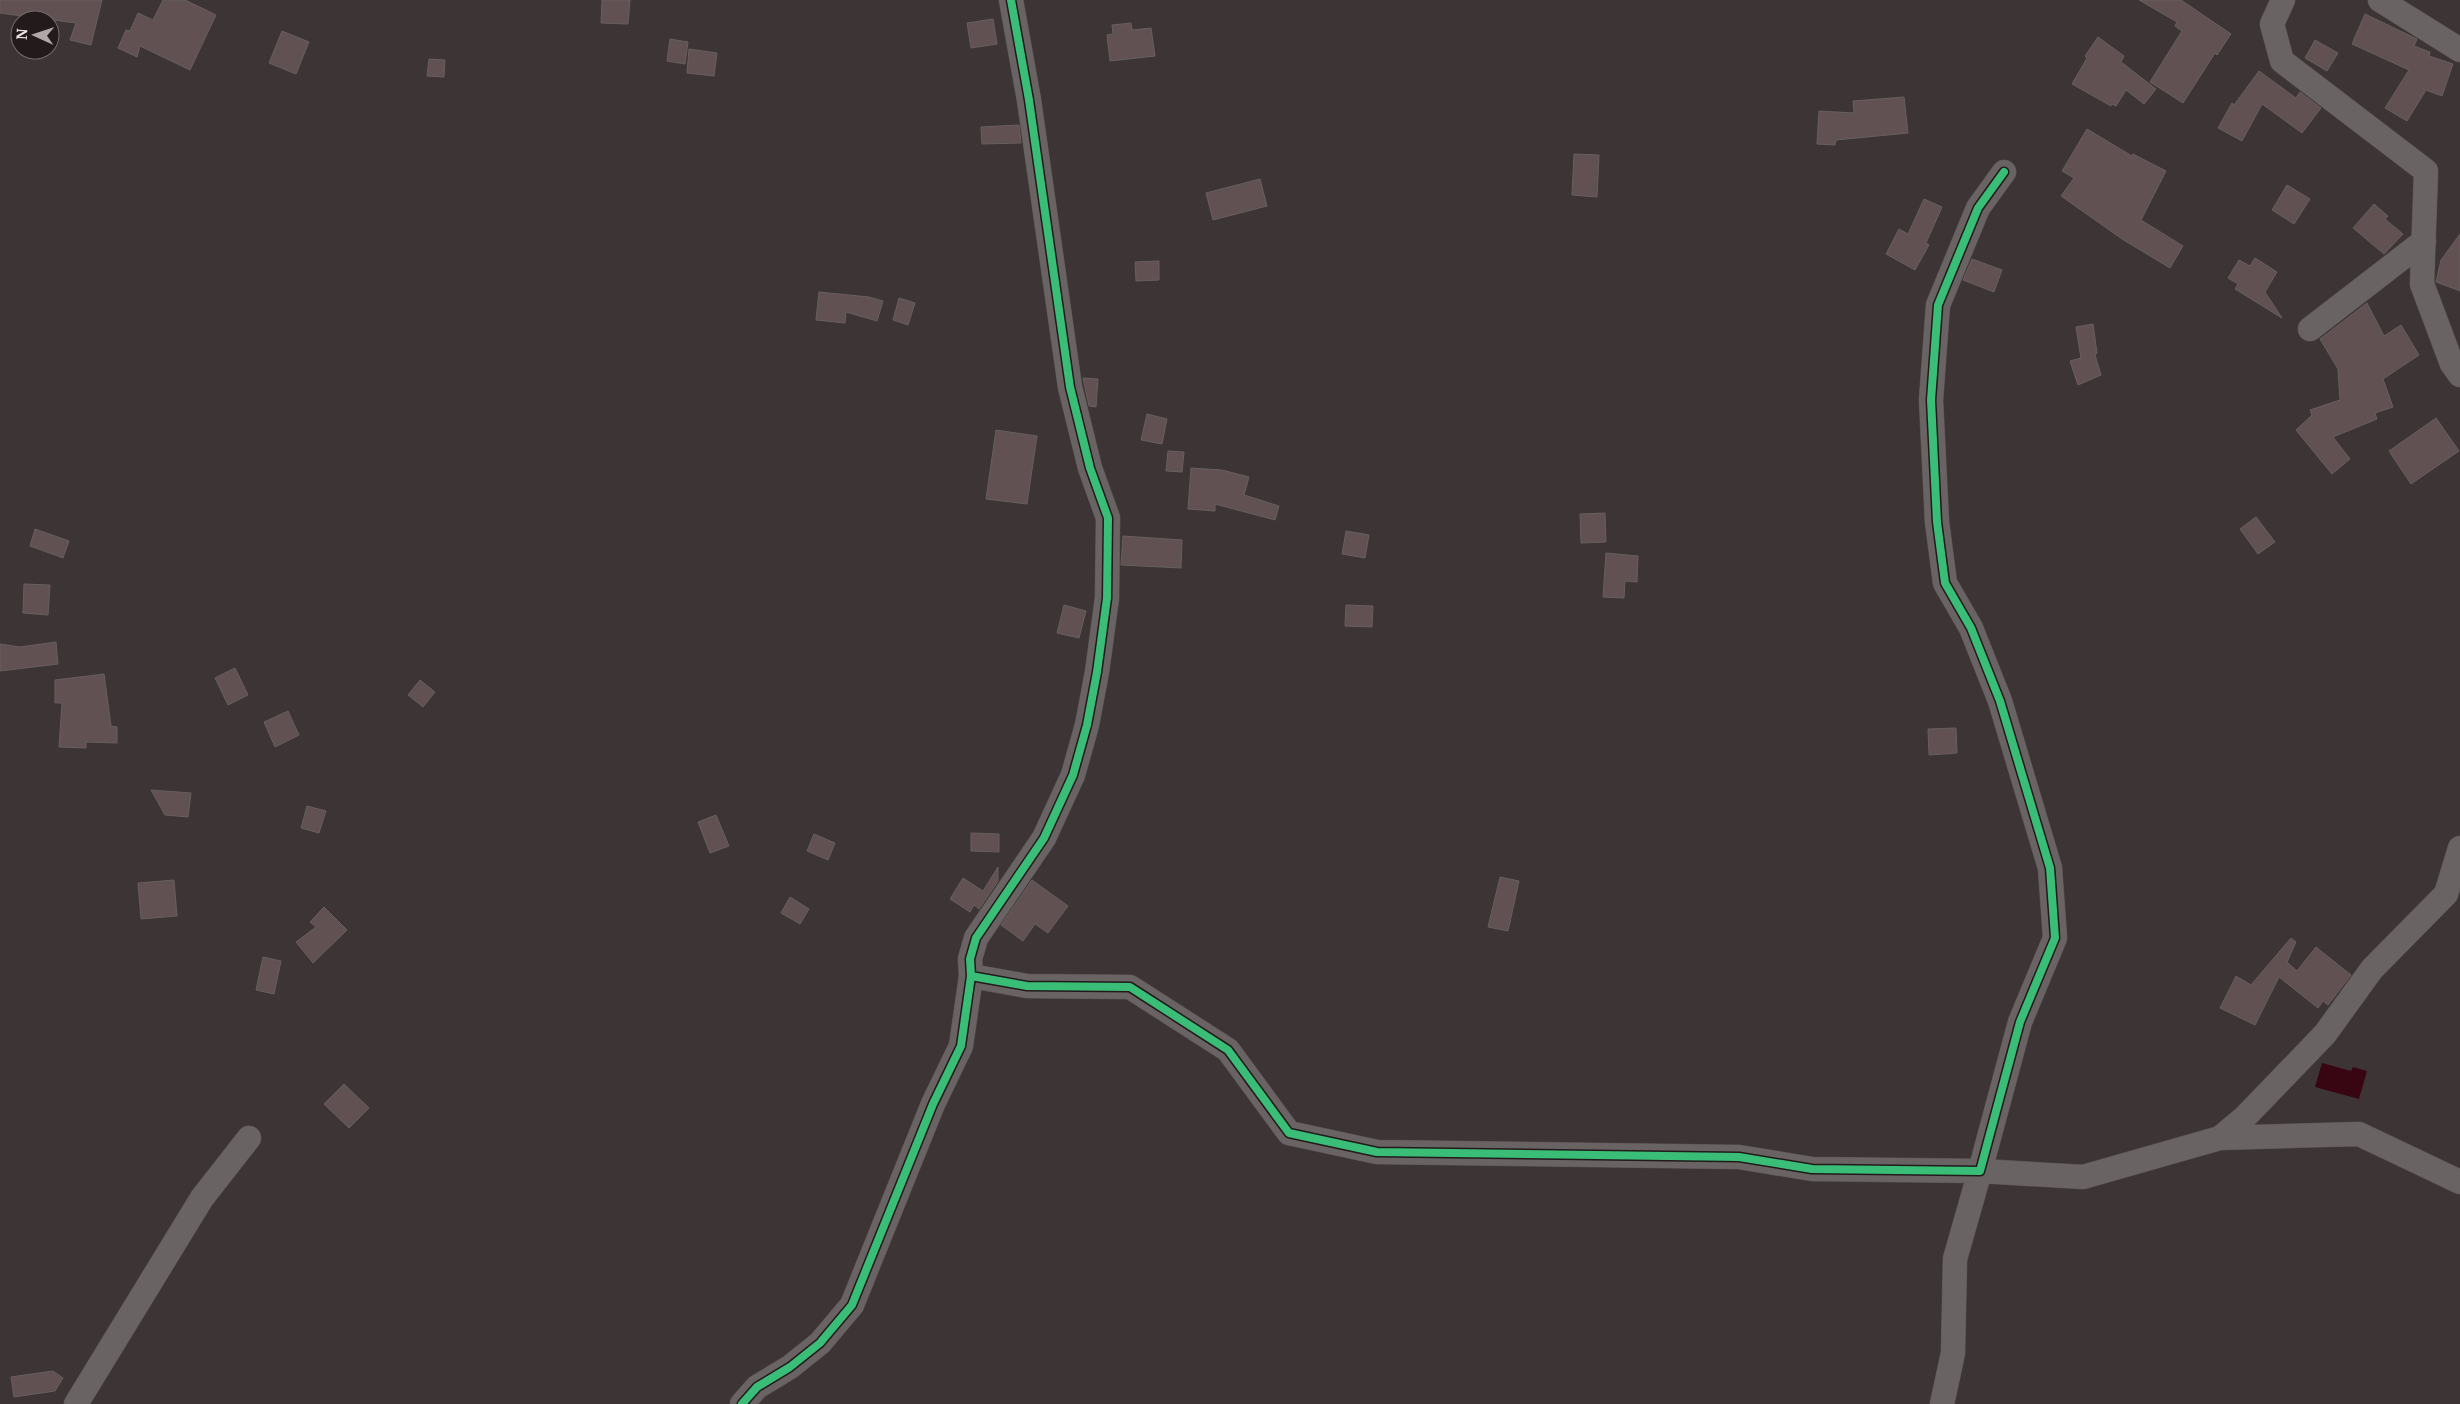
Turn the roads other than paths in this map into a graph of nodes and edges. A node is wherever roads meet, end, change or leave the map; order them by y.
1 (1011, 0) edge
2 (2283, 0) edge
3 (2380, 0) edge
4 (2460, 50) edge
5 (2004, 172) dead end
6 (2424, 242) junction
7 (2310, 330) dead end
8 (2460, 375) edge
9 (2460, 848) edge
10 (971, 976) junction
11 (249, 1138) dead end
12 (2220, 1138) junction
13 (1980, 1171) junction
14 (2460, 1182) edge
15 (76, 1404) edge
16 (742, 1404) edge
17 (1942, 1404) edge

1 - 10 street
2 - 6 street
3 - 4 street
5 - 13 street
6 - 7 street
6 - 8 street
9 - 12 street
10 - 13 street
10 - 16 street
11 - 15 street
12 - 13 street
12 - 14 street
13 - 17 street

